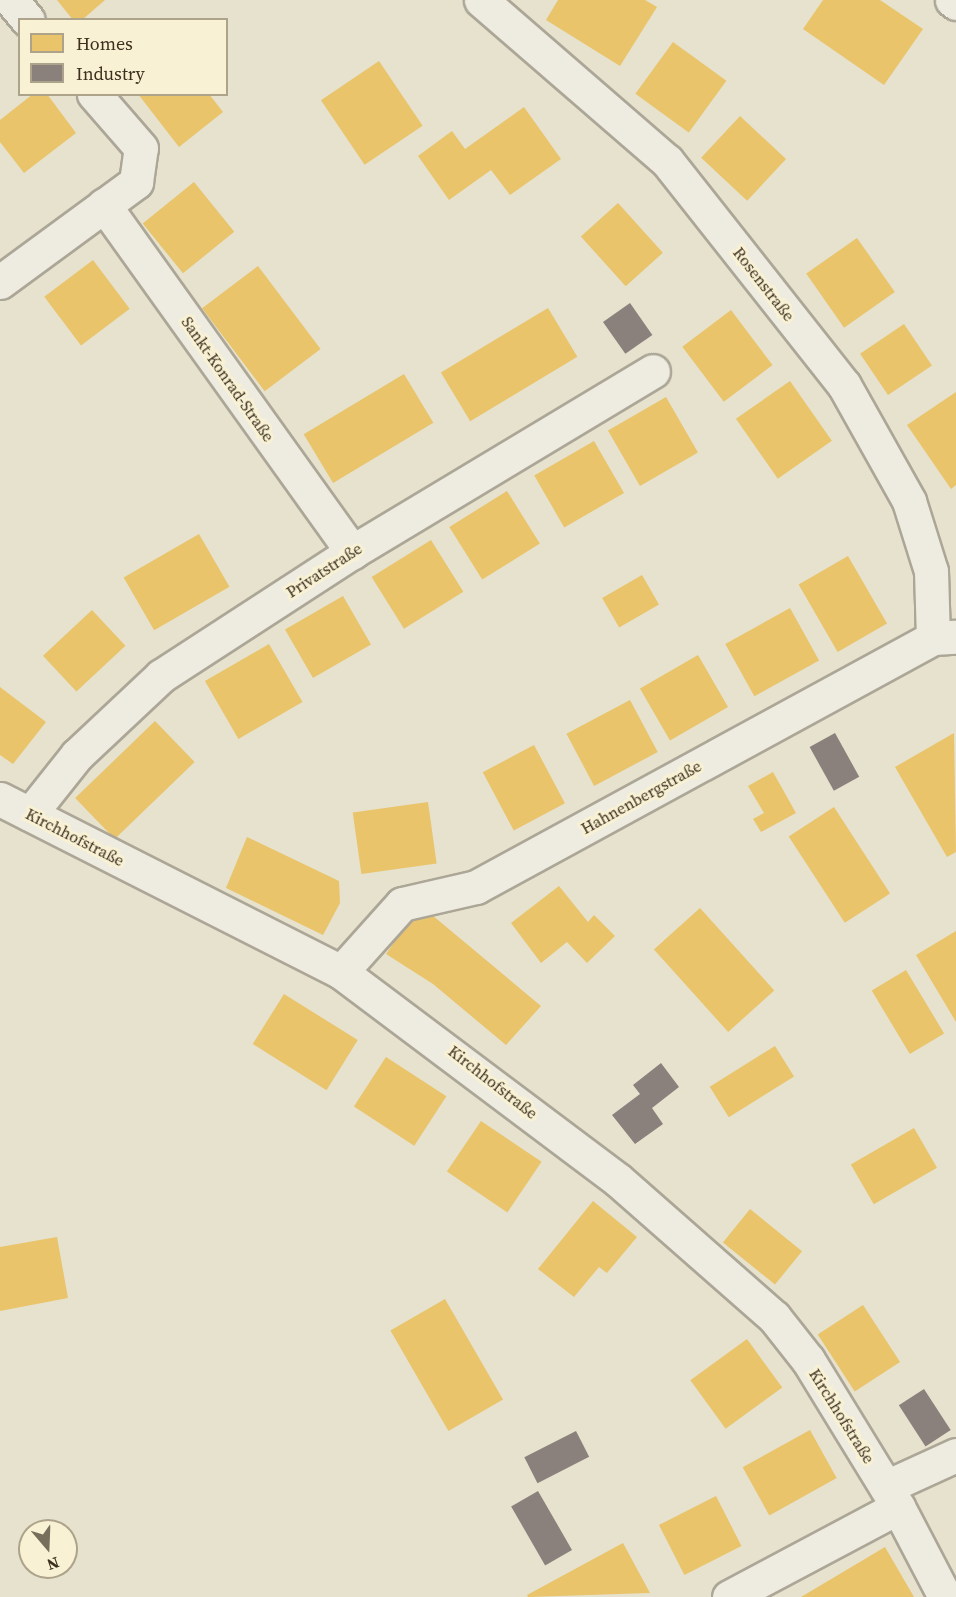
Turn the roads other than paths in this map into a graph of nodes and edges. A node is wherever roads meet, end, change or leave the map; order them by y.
1 (11, 0) edge
2 (481, 0) edge
3 (952, 0) edge
4 (956, 3) edge
5 (26, 18) edge
6 (96, 96) edge
7 (104, 205) junction
8 (0, 282) edge
9 (653, 371) dead end
10 (352, 552) junction
11 (945, 638) edge
12 (0, 799) edge
13 (30, 814) junction
14 (341, 972) junction
15 (956, 1455) edge
16 (892, 1497) junction
17 (775, 1587) edge
18 (729, 1597) edge
19 (945, 1597) edge

1 - 5 street
2 - 11 street, Rosenstraße
3 - 4 street
6 - 7 street
7 - 8 street
7 - 10 street, Sankt-Konrad-Straße
9 - 10 street, Privatstraße
10 - 13 street, Privatstraße
11 - 14 street, Hahnenbergstraße
12 - 13 street, Kirchhofstraße
13 - 14 street, Kirchhofstraße
14 - 16 street, Kirchhofstraße
15 - 16 street
16 - 17 street
16 - 19 street, Kirchhofstraße
17 - 18 street

